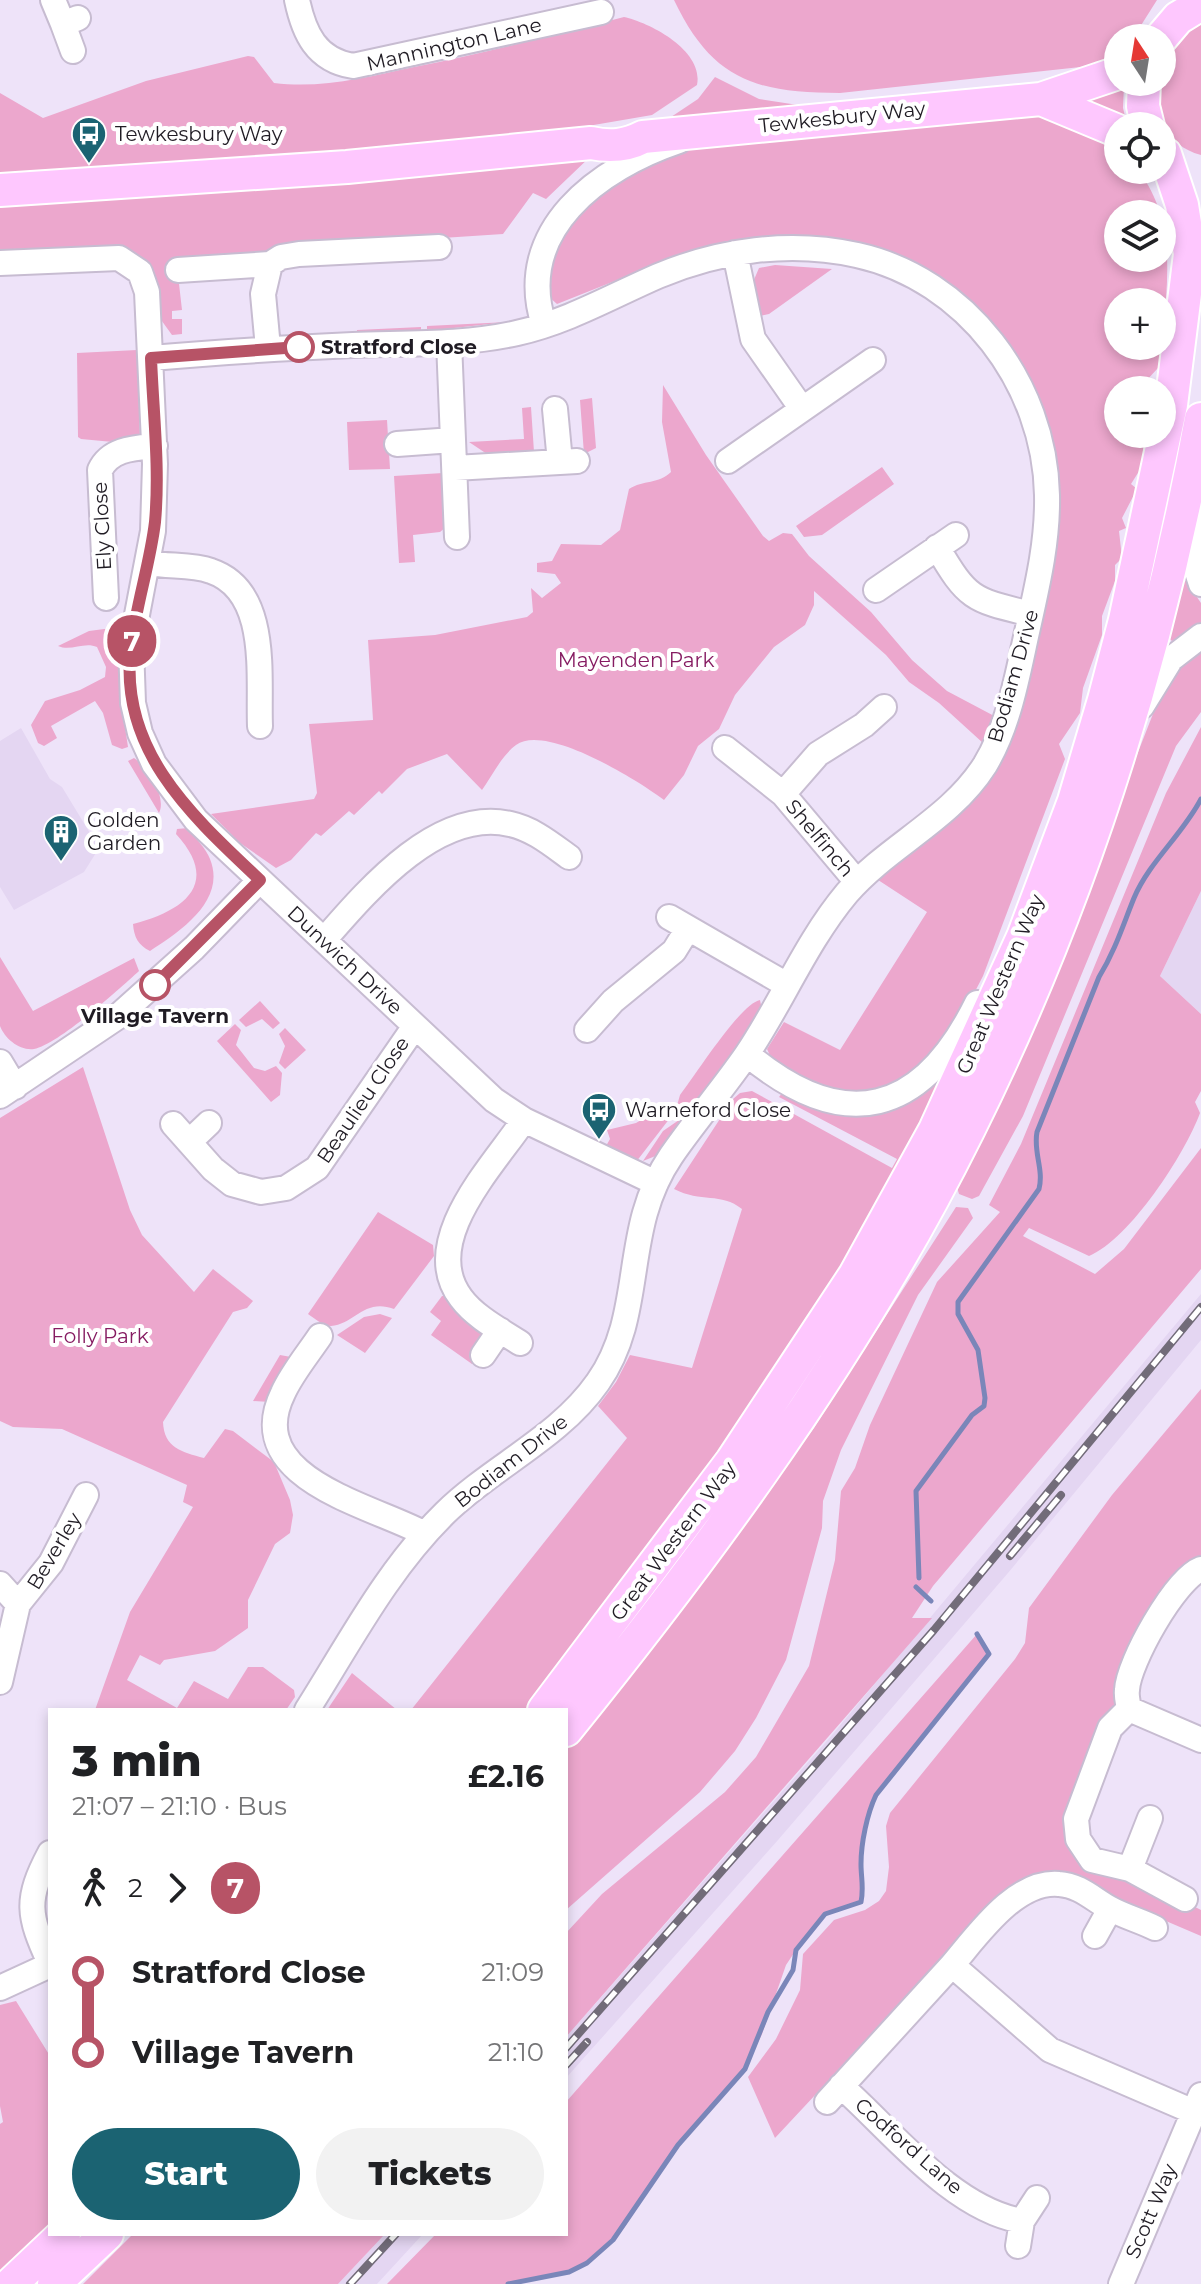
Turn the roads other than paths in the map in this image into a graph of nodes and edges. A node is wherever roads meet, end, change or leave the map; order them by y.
1 (53, 0) edge
2 (297, 0) edge
3 (1173, 0) edge
4 (1201, 4) edge
5 (601, 12) dead end
6 (1165, 24) edge
7 (1173, 24) edge
8 (73, 51) dead end
9 (1104, 78) edge
10 (1041, 99) junction
11 (1104, 125) edge
12 (712, 130) junction
13 (1176, 162) edge
14 (1201, 171) edge
15 (1175, 184) edge
16 (0, 190) edge
17 (439, 247) dead end
18 (735, 253) junction
19 (0, 263) edge
20 (270, 264) junction
21 (178, 270) dead end
22 (544, 325) junction
23 (449, 342) junction
24 (268, 348) junction
25 (151, 358) junction
26 (873, 360) dead end
27 (555, 409) dead end
28 (802, 409) junction
29 (1201, 419) edge
30 (453, 440) junction
31 (397, 444) dead end
32 (155, 446) junction
33 (728, 461) dead end
34 (455, 468) junction
35 (1191, 473) junction
36 (457, 537) dead end
37 (149, 563) junction
38 (1201, 584) edge
39 (876, 590) dead end
40 (106, 598) dead end
41 (1031, 614) junction
42 (1201, 636) edge
43 (884, 707) dead end
44 (260, 726) dead end
45 (1129, 729) junction
46 (725, 748) dead end
47 (783, 794) junction
48 (569, 857) dead end
49 (260, 880) junction
50 (857, 882) junction
51 (1042, 885) junction
52 (324, 940) junction
53 (787, 985) junction
54 (603, 1023) dead end
55 (415, 1026) junction
56 (747, 1054) junction
57 (0, 1062) edge
58 (8, 1091) edge
59 (524, 1120) junction
60 (209, 1123) dead end
61 (656, 1183) junction
62 (320, 1336) dead end
63 (483, 1355) dead end
64 (86, 1495) dead end
65 (425, 1534) junction
66 (1201, 1569) edge
67 (0, 1584) edge
68 (18, 1604) junction
69 (0, 1682) edge
70 (308, 1708) edge
71 (546, 1708) edge
72 (1129, 1709) junction
73 (568, 1727) edge
74 (1201, 1740) edge
75 (1150, 1818) dead end
76 (48, 1857) edge
77 (1130, 1869) junction
78 (1185, 1899) dead end
79 (1110, 1909) junction
80 (1155, 1928) dead end
81 (1095, 1936) dead end
82 (48, 1960) edge
83 (48, 1965) edge
84 (952, 1965) junction
85 (0, 1988) edge
86 (1197, 2103) edge
87 (1037, 2198) dead end
88 (1022, 2221) junction
89 (62, 2236) edge
90 (105, 2236) edge
91 (1018, 2246) dead end
92 (11, 2284) edge
93 (54, 2284) edge
94 (1121, 2284) edge

1 - 8 street
2 - 5 street, Mannington Lane
3 - 6 main road
4 - 7 main road
9 - 10 main road, Tewkesbury Way
10 - 11 main road, Tewkesbury Way
10 - 12 main road, Tewkesbury Way
12 - 16 main road, Tewkesbury Way
12 - 22 street
13 - 14 main road
15 - 51 main road, Great Western Way
17 - 20 street
18 - 22 street, Bodiam Drive
18 - 28 street
18 - 41 street, Bodiam Drive
19 - 25 street, Dunwich Drive
20 - 21 street
20 - 24 street
22 - 23 street, Bodiam Drive
23 - 24 street, Bodiam Drive
23 - 30 street
24 - 25 street, Bodiam Drive
25 - 32 street, Dunwich Drive
26 - 28 street
27 - 34 street
28 - 33 street
29 - 35 main road, Great Western Way
30 - 31 street
30 - 34 street
32 - 37 street, Dunwich Drive
32 - 40 street, Ely Close
34 - 36 street
35 - 38 street
35 - 45 main road, Great Western Way
37 - 44 street
37 - 49 street, Dunwich Drive
39 - 41 street
41 - 50 street, Bodiam Drive
42 - 45 street
43 - 47 street, Shelfinch
45 - 73 main road, Great Western Way
46 - 47 street, Shelfinch
47 - 50 street, Shelfinch
48 - 52 street
49 - 52 street, Dunwich Drive
49 - 58 street
50 - 53 street, Bodiam Drive
51 - 56 street
51 - 71 main road, Great Western Way
52 - 55 street, Dunwich Drive
53 - 54 street
53 - 56 street, Bodiam Drive
55 - 59 street, Dunwich Drive
55 - 60 street, Beaulieu Close
56 - 61 street, Bodiam Drive
57 - 58 street
59 - 61 street, Dunwich Drive
59 - 63 street
61 - 65 street, Bodiam Drive
62 - 65 street
64 - 68 street, Beverley
65 - 70 street, Bodiam Drive
66 - 72 street
67 - 68 street, Beverley
68 - 69 street, Beverley
72 - 74 street
72 - 77 street
75 - 77 street
76 - 82 street
77 - 78 street
79 - 80 street
79 - 81 street
79 - 84 street
83 - 85 street
84 - 86 street
84 - 88 street, Codford Lane
86 - 94 street, Scott Way
87 - 88 street
88 - 91 street
89 - 92 main road
90 - 93 main road

